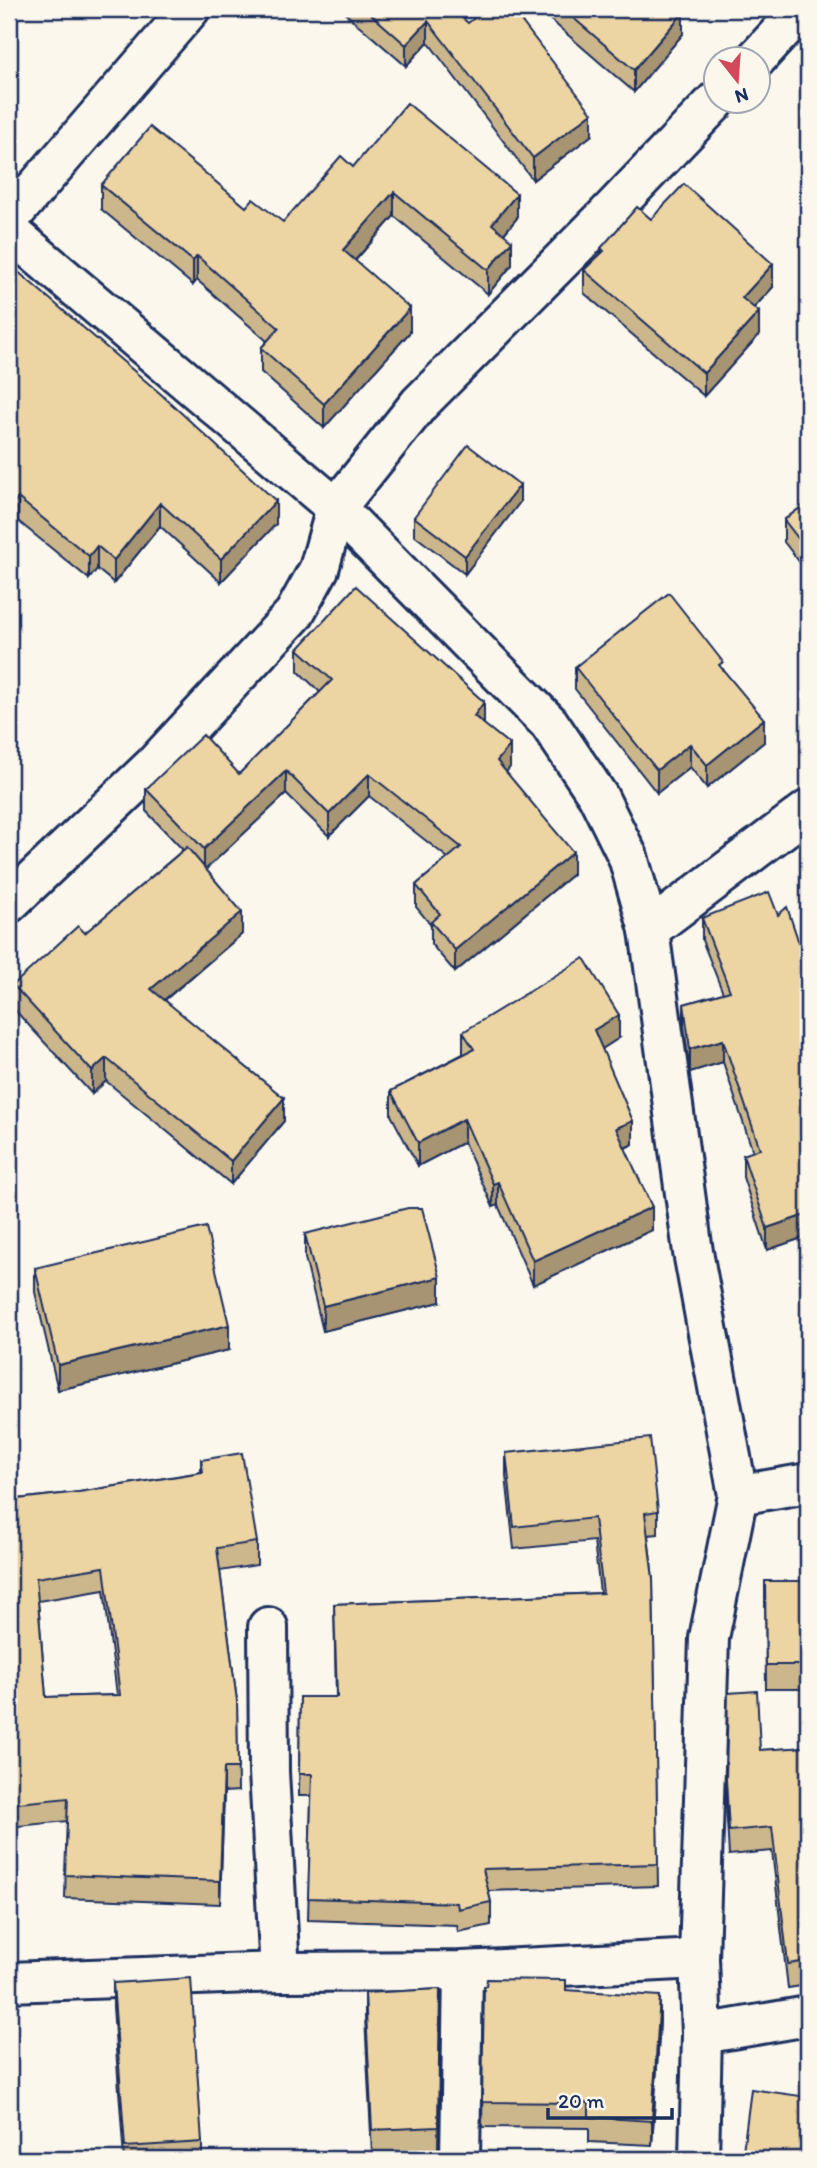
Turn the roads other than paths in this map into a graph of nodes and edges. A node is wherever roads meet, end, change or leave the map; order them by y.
1 (190, 9) edge
2 (802, 9) edge
3 (768, 46) edge
4 (702, 116) edge
5 (9, 219) edge
6 (9, 231) edge
7 (336, 508) junction
8 (808, 810) edge
9 (9, 903) edge
10 (649, 930) junction
11 (808, 1483) edge
12 (738, 1495) junction
13 (268, 1627) dead end
14 (699, 1959) junction
15 (463, 1970) junction
16 (280, 1972) junction
17 (9, 1982) edge
18 (808, 2016) edge
19 (702, 2034) junction
20 (460, 2159) edge
21 (699, 2159) edge

1 - 5 street
2 - 3 street
4 - 7 street
6 - 7 street
7 - 9 street
7 - 10 street
8 - 10 street
10 - 12 street
11 - 12 street
12 - 14 street
13 - 16 street
14 - 15 street
14 - 19 street
15 - 16 street
15 - 20 street
16 - 17 street
18 - 19 street
19 - 21 street

